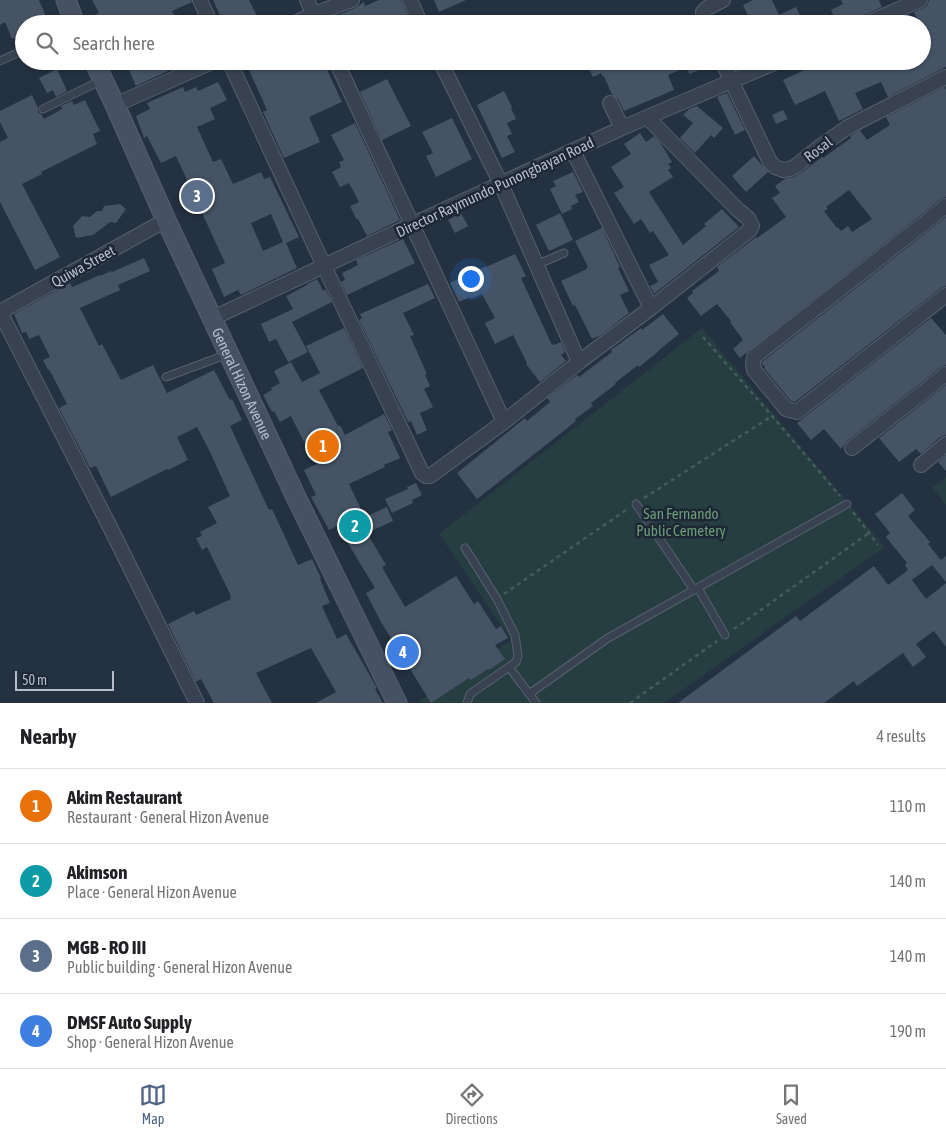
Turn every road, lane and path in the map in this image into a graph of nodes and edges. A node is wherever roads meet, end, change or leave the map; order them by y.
1 (66, 0) edge
2 (200, 0) edge
3 (307, 0) edge
4 (352, 0) edge
5 (410, 0) edge
6 (723, 0) edge
7 (920, 0) edge
8 (72, 15) edge
9 (207, 15) edge
10 (314, 15) edge
11 (324, 15) edge
12 (418, 15) edge
13 (703, 15) edge
14 (886, 15) edge
15 (15, 54) edge
16 (0, 61) edge
17 (98, 70) edge
18 (194, 70) edge
19 (233, 70) edge
20 (340, 70) edge
21 (444, 70) edge
22 (726, 70) edge
23 (759, 70) edge
24 (946, 77) edge
25 (103, 80) junction
26 (732, 82) junction
27 (610, 103) dead end
28 (115, 106) junction
29 (43, 109) dead end
30 (648, 118) junction
31 (622, 128) junction
32 (573, 151) junction
33 (501, 184) junction
34 (946, 206) edge
35 (166, 220) junction
36 (412, 225) junction
37 (564, 253) dead end
38 (536, 265) junction
39 (324, 266) junction
40 (946, 295) edge
41 (651, 308) junction
42 (0, 312) edge
43 (213, 318) junction
44 (703, 337) dead end
45 (229, 354) junction
46 (579, 362) junction
47 (946, 374) edge
48 (166, 377) dead end
49 (504, 422) junction
50 (946, 444) edge
51 (852, 448) dead end
52 (921, 465) dead end
53 (636, 504) dead end
54 (847, 504) junction
55 (869, 533) junction
56 (878, 545) dead end
57 (465, 548) dead end
58 (696, 589) junction
59 (725, 635) junction
60 (510, 667) junction
61 (529, 694) junction
62 (197, 703) edge
63 (397, 703) edge
64 (468, 703) edge
65 (536, 703) edge
66 (630, 703) edge

1 - 8 main road
2 - 9 street
3 - 10 street
4 - 11 street
5 - 12 street
6 - 13 street
7 - 14 street
15 - 16 lane
17 - 25 main road, General Hizon Avenue
18 - 28 street
19 - 39 street
20 - 36 street
21 - 33 street
22 - 26 street, Rosal
23 - 26 street, Director Raymundo Punongbayan Road
24 - 26 street, Rosal
25 - 28 main road, General Hizon Avenue
25 - 29 lane
26 - 30 street, Director Raymundo Punongbayan Road
27 - 31 street
28 - 35 main road, General Hizon Avenue
30 - 31 street, Director Raymundo Punongbayan Road
30 - 41 street
31 - 32 street, Director Raymundo Punongbayan Road
32 - 33 street, Director Raymundo Punongbayan Road
32 - 41 street
33 - 36 street, Director Raymundo Punongbayan Road
33 - 38 street
34 - 40 street
35 - 42 street, Quiwa Street
35 - 43 main road, General Hizon Avenue
36 - 39 street, Director Raymundo Punongbayan Road
36 - 49 street
37 - 38 lane
38 - 46 street
39 - 43 street, Director Raymundo Punongbayan Road
39 - 49 street
41 - 46 street
42 - 62 street
43 - 45 main road, General Hizon Avenue
44 - 54 path
45 - 48 lane
45 - 63 main road, General Hizon Avenue
46 - 49 street
47 - 51 street
50 - 52 street
53 - 58 lane
54 - 55 path
54 - 58 lane
55 - 56 path
55 - 59 path
57 - 60 lane
58 - 59 lane
58 - 61 lane
59 - 66 path
60 - 61 lane
60 - 64 lane
61 - 65 lane

